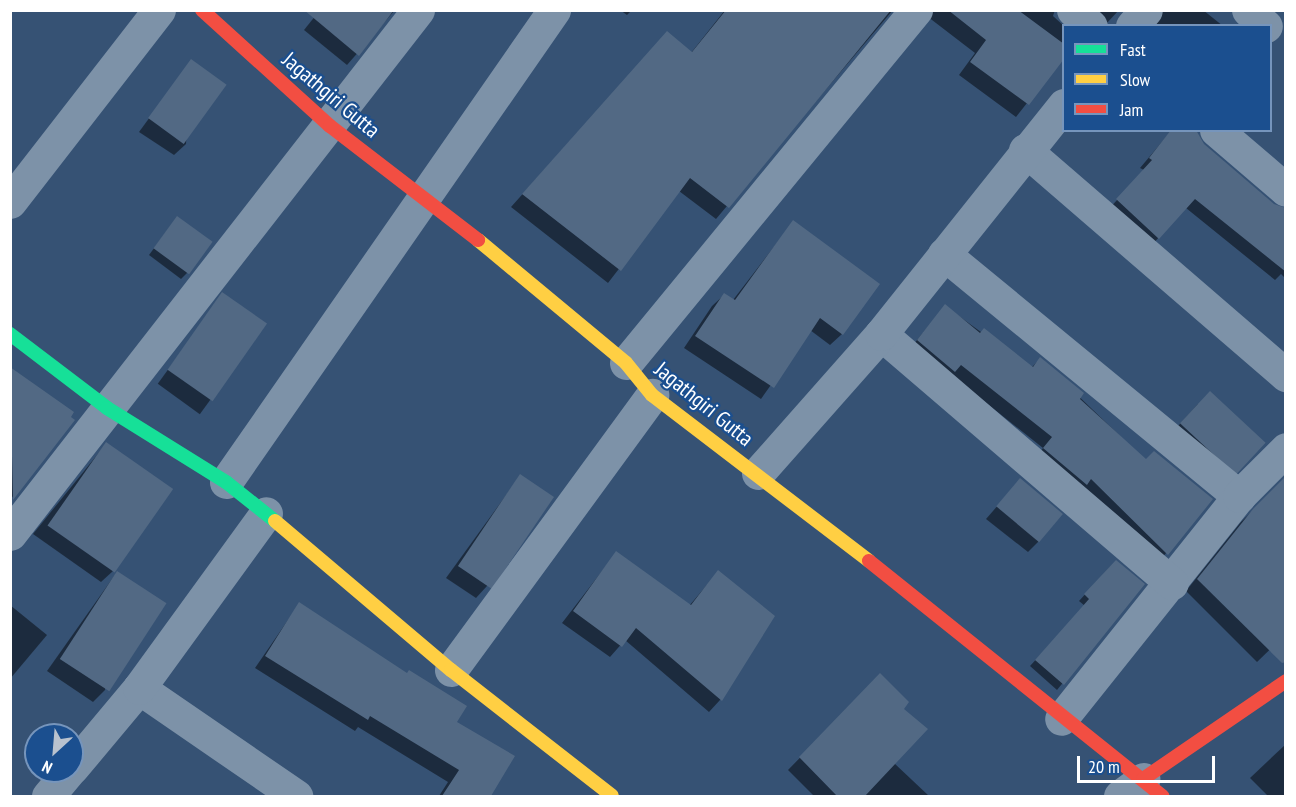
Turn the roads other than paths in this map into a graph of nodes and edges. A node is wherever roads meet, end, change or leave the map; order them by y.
1 (159, 10) edge
2 (202, 10) edge
3 (418, 10) edge
4 (554, 10) edge
5 (916, 10) edge
6 (1072, 10) edge
7 (1146, 10) edge
8 (1248, 10) edge
9 (1089, 24) edge
10 (1134, 24) edge
11 (1264, 24) edge
12 (1272, 31) edge
13 (1286, 42) edge
14 (1062, 107) edge
15 (330, 126) junction
16 (1218, 132) edge
17 (1025, 150) junction
18 (1286, 190) edge
19 (426, 196) junction
20 (10, 202) edge
21 (944, 254) junction
22 (10, 334) edge
23 (881, 334) junction
24 (626, 363) junction
25 (1286, 375) edge
26 (652, 395) junction
27 (107, 408) junction
28 (1286, 449) edge
29 (758, 473) junction
30 (226, 482) junction
31 (1239, 496) junction
32 (266, 513) junction
33 (10, 534) edge
34 (1172, 583) junction
35 (451, 670) junction
36 (1286, 681) edge
37 (139, 688) junction
38 (1061, 719) junction
39 (84, 754) edge
40 (59, 783) edge
41 (1142, 791) edge
42 (48, 796) edge
43 (296, 796) edge
44 (612, 796) edge

1 - 20 street
2 - 15 street, Jagathgiri Gutta
3 - 15 street
4 - 19 street
5 - 24 street
6 - 9 street
7 - 10 street
8 - 11 street
12 - 13 street
14 - 17 street
15 - 19 street, Jagathgiri Gutta
15 - 27 street
16 - 18 street
17 - 21 street
17 - 25 street
19 - 24 street, Jagathgiri Gutta
19 - 30 street
21 - 23 street
21 - 31 street
22 - 27 street
23 - 29 street
23 - 34 street
24 - 26 street, Jagathgiri Gutta
26 - 29 street, Jagathgiri Gutta
26 - 35 street
27 - 30 street
27 - 33 street
28 - 31 street
29 - 38 street, Jagathgiri Gutta
30 - 32 street
31 - 34 street
32 - 35 street
32 - 37 street
34 - 38 street
35 - 44 street
36 - 41 street
37 - 39 street
37 - 43 street
38 - 41 street, Jagathgiri Gutta
40 - 42 street

